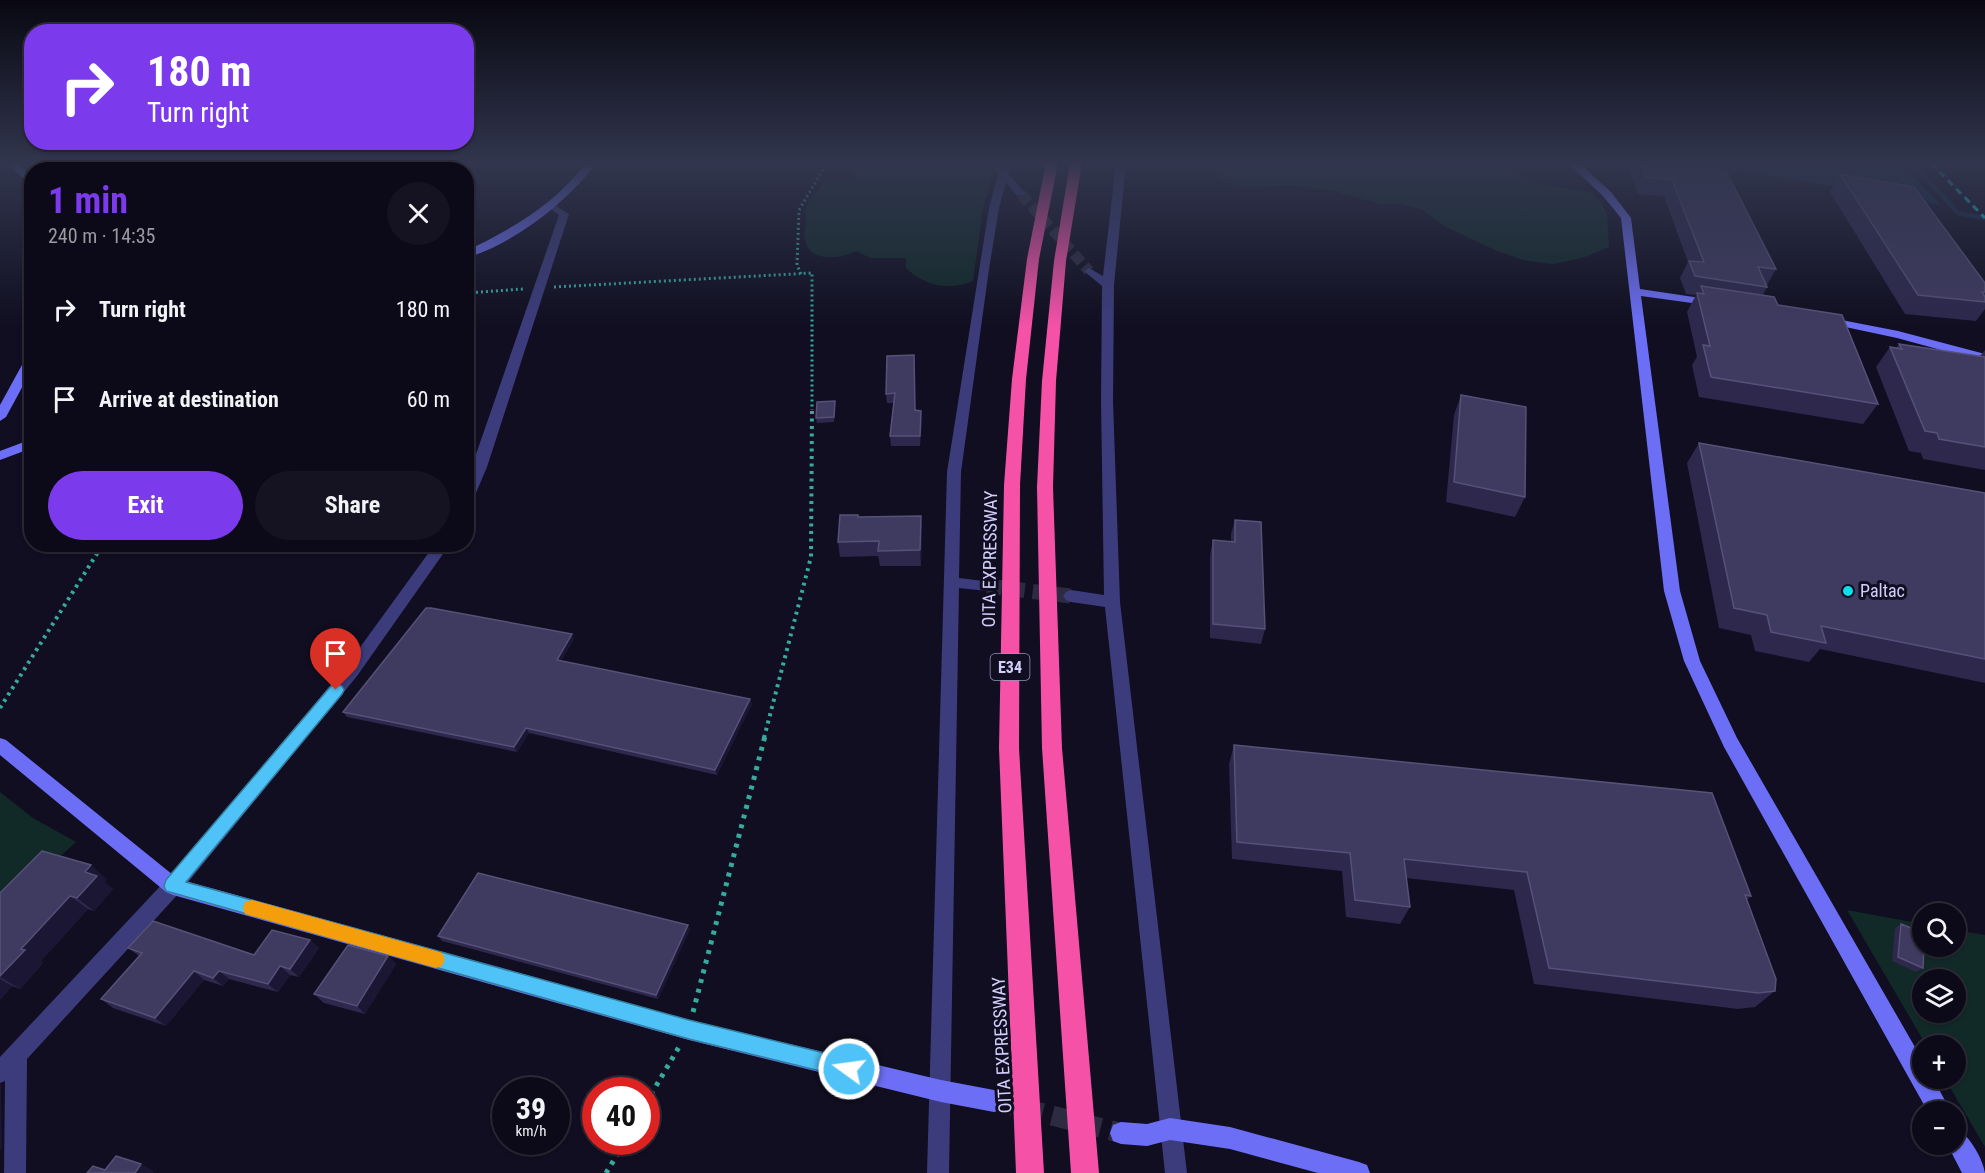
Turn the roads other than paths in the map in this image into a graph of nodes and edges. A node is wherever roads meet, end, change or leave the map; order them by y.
1 (531, 218) edge
2 (563, 218) edge
3 (992, 218) edge
4 (1041, 218) edge
5 (1067, 218) edge
6 (1115, 218) edge
7 (1626, 218) edge
8 (474, 251) edge
9 (1089, 271) tunnel mouth
10 (1108, 285) junction
11 (1636, 292) junction
12 (1728, 305) edge
13 (1819, 319) edge
14 (1985, 358) edge
15 (24, 372) edge
16 (0, 417) edge
17 (24, 446) edge
18 (0, 456) edge
19 (474, 481) edge
20 (437, 552) edge
21 (950, 582) junction
22 (987, 586) tunnel mouth
23 (1071, 596) tunnel mouth
24 (1112, 602) junction
25 (0, 745) edge
26 (172, 886) junction
27 (16, 1055) junction
28 (0, 1072) edge
29 (941, 1091) junction
30 (994, 1101) tunnel mouth
31 (1934, 1101) edge
32 (1170, 1129) junction
33 (1121, 1133) tunnel mouth
34 (1964, 1155) edge
35 (15, 1173) edge
36 (938, 1173) edge
37 (1030, 1173) edge
38 (1085, 1173) edge
39 (1176, 1173) edge
40 (1359, 1173) edge
41 (1974, 1173) edge

1 - 8 street
2 - 19 street
3 - 21 street
4 - 37 highway, OITA EXPRESSWAY / E34
5 - 38 highway, E34
6 - 10 street
7 - 11 street
9 - 10 street
10 - 24 street
11 - 12 street
11 - 31 street
13 - 14 street
15 - 16 street
17 - 18 street
20 - 26 street
21 - 22 street
21 - 29 street
23 - 24 street
24 - 32 street
25 - 26 street
26 - 27 street
26 - 29 street
27 - 28 street
27 - 35 street
29 - 30 street
29 - 36 street
32 - 33 street
32 - 39 street
32 - 40 street
34 - 41 street

